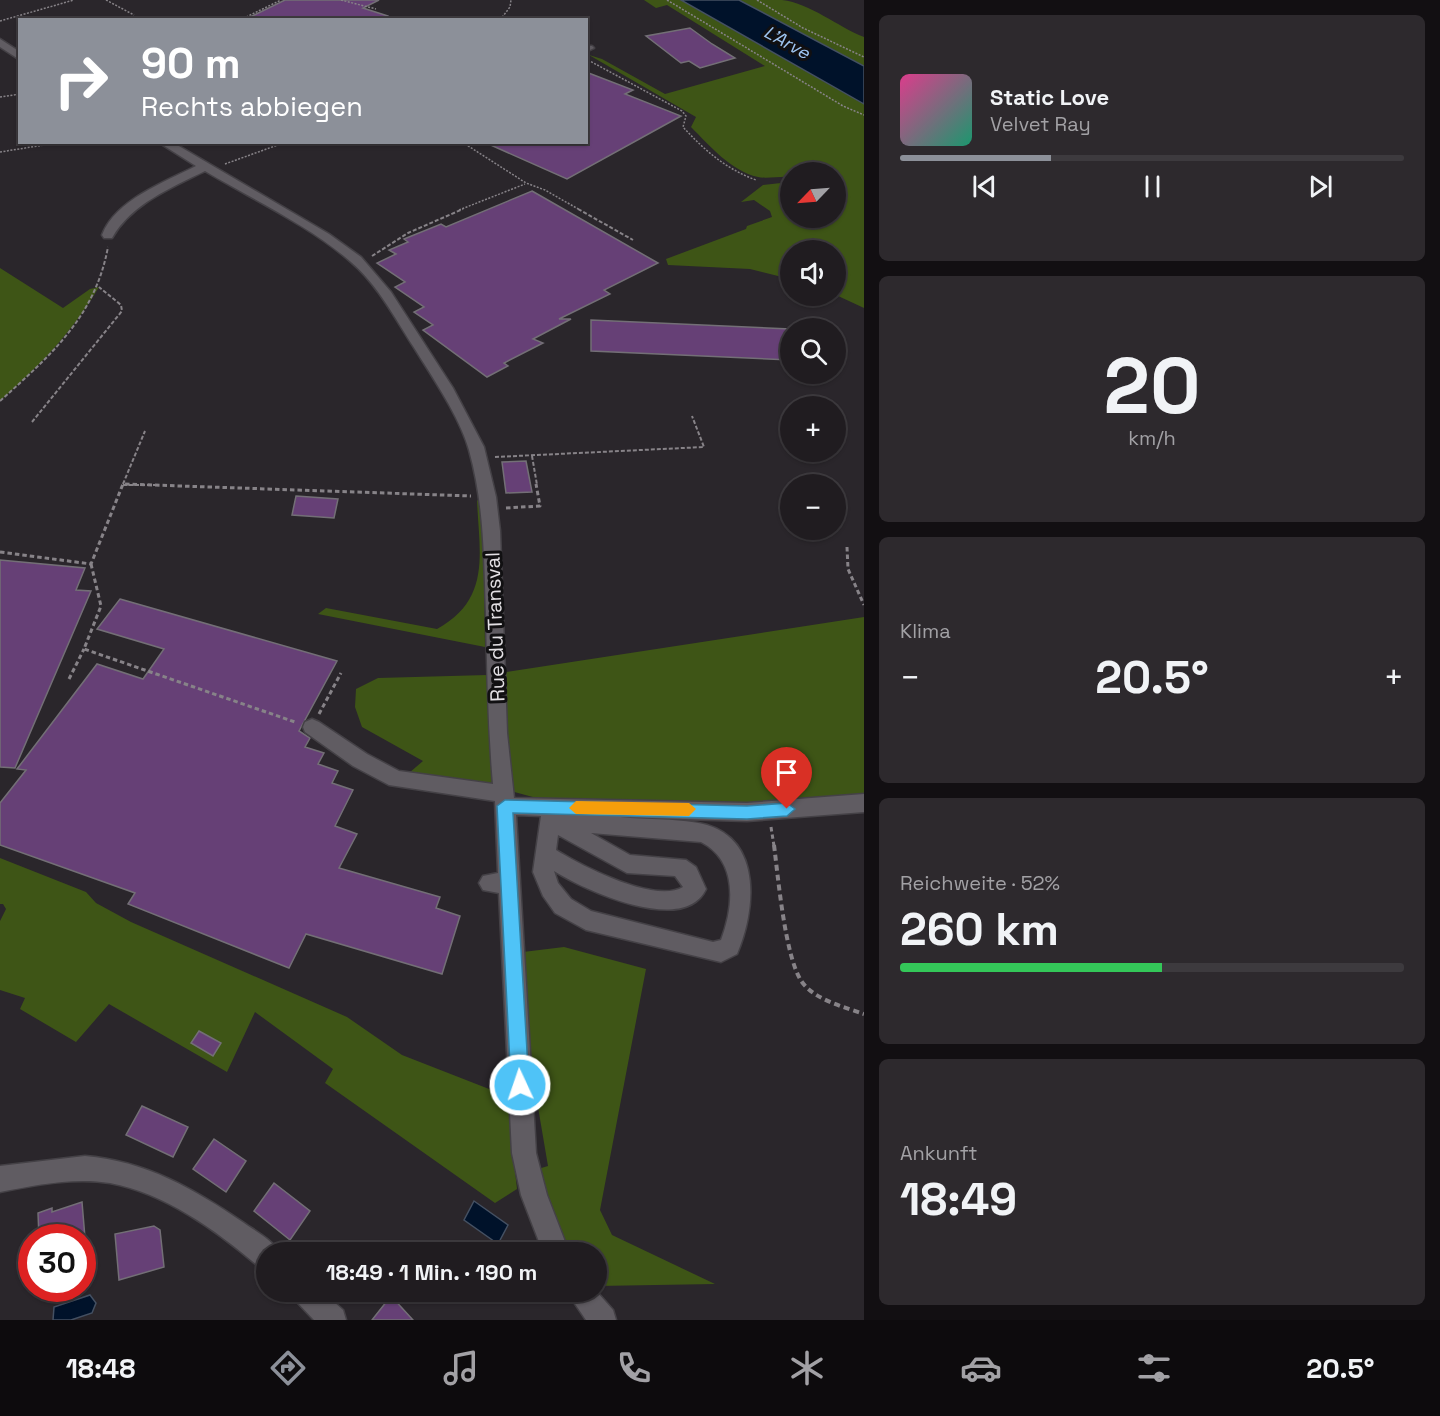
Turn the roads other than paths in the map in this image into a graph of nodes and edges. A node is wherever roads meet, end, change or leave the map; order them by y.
1 (0, 42) edge
2 (18, 56) edge
3 (166, 144) edge
4 (206, 168) junction
5 (108, 235) road end
6 (312, 727) road end
7 (504, 800) junction
8 (864, 803) edge
9 (552, 814) junction
10 (545, 854) junction
11 (0, 1179) edge
12 (552, 1242) edge
13 (256, 1249) edge
14 (315, 1302) edge
15 (588, 1302) edge
16 (333, 1320) edge
17 (603, 1320) edge

1 - 2 street
3 - 4 street, Rue du Transval
4 - 5 street
4 - 7 street, Rue du Transval
6 - 7 street
7 - 9 street
7 - 12 street, Rue du Transval
8 - 9 street
9 - 10 street
9 - 10 street
9 - 10 street
11 - 13 street
14 - 16 street
15 - 17 street

